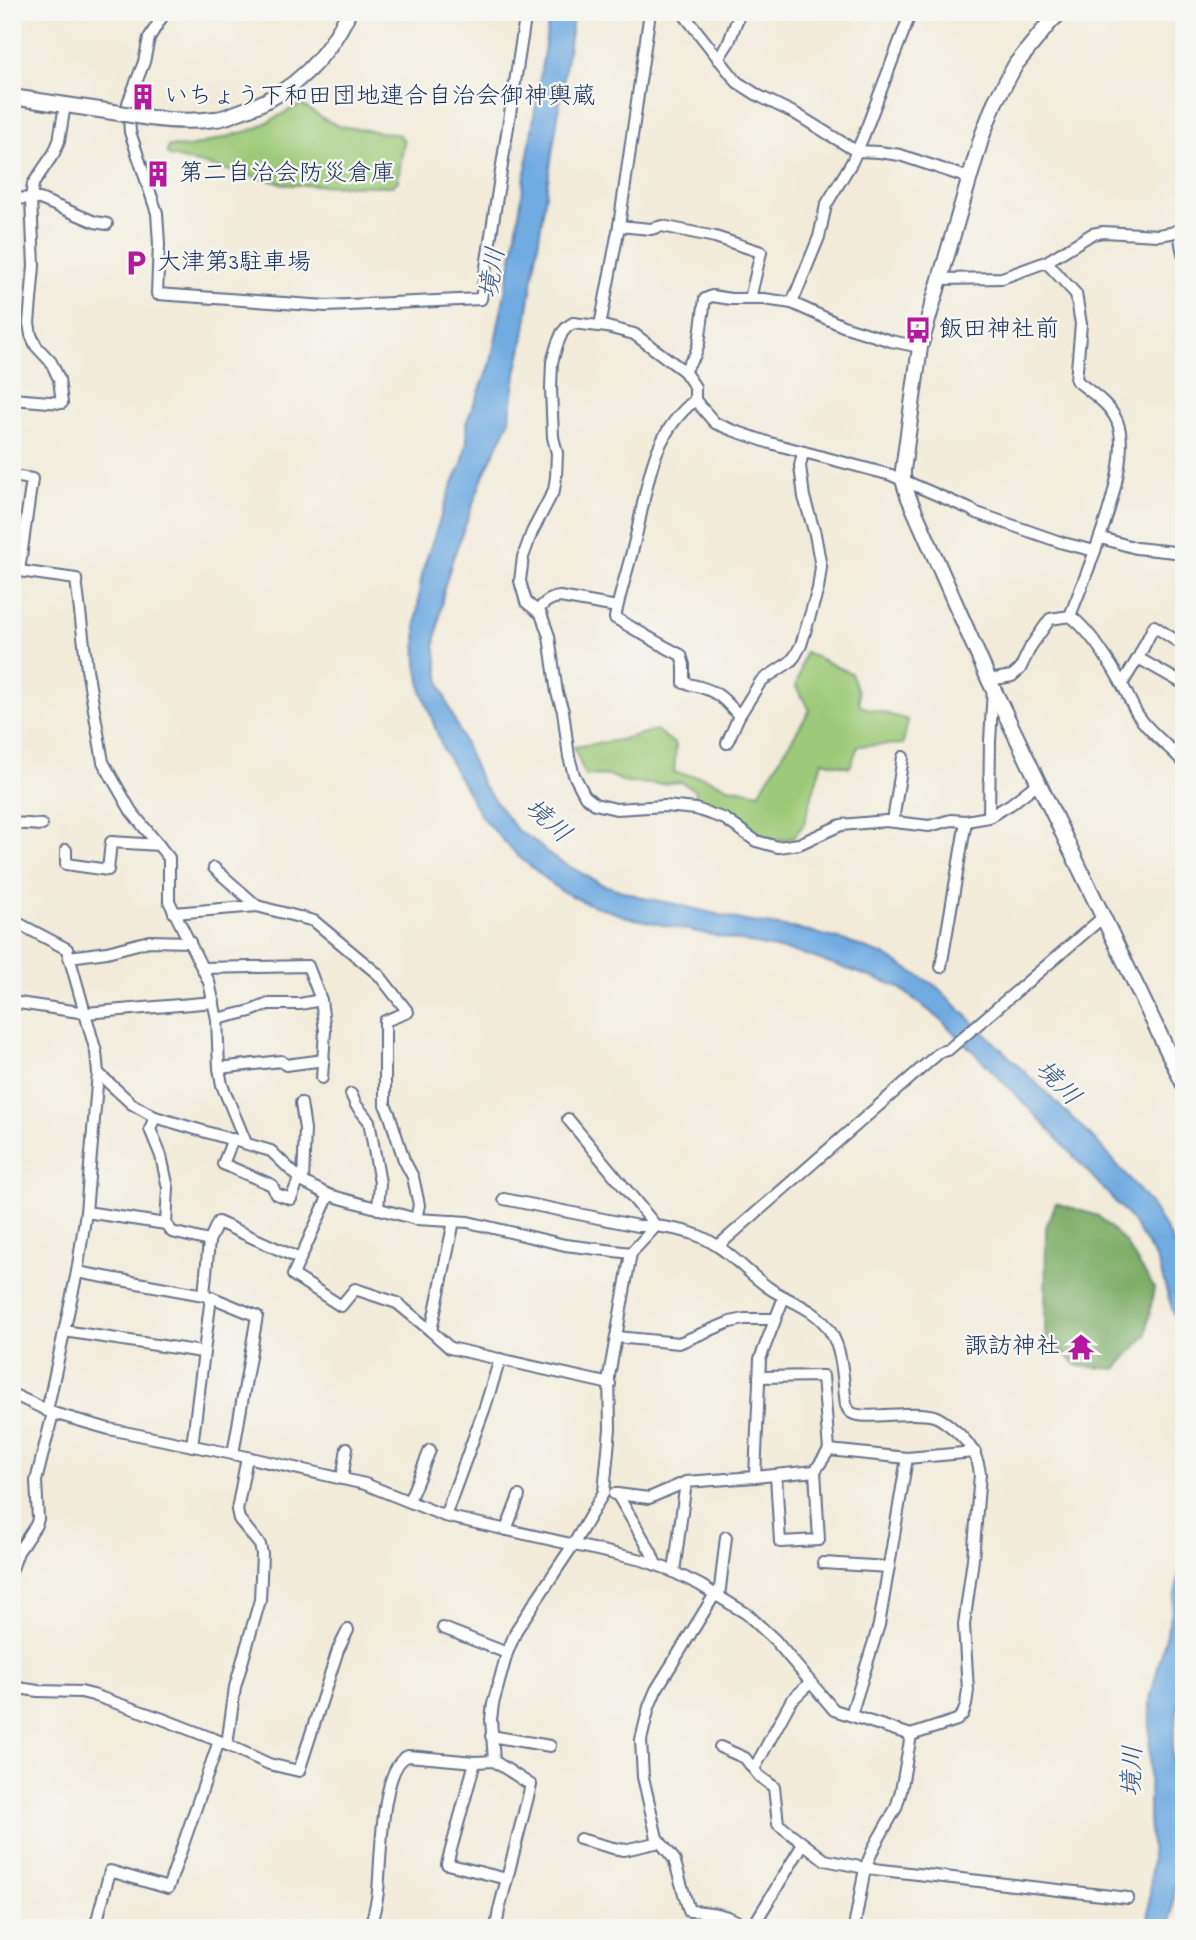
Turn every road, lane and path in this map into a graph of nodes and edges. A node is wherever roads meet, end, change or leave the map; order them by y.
1 (165, 12) edge
2 (349, 12) edge
3 (526, 12) edge
4 (650, 12) edge
5 (682, 12) edge
6 (740, 12) edge
7 (911, 12) edge
8 (1033, 12) edge
9 (1056, 17) edge
10 (718, 60) junction
11 (12, 97) edge
12 (65, 105) junction
13 (856, 151) junction
14 (969, 178) junction
15 (12, 198) edge
16 (30, 199) junction
17 (107, 224) dead end
18 (619, 226) junction
19 (1182, 226) edge
20 (1184, 256) edge
21 (1046, 262) junction
22 (941, 279) junction
23 (750, 299) junction
24 (792, 303) junction
25 (600, 326) junction
26 (920, 347) junction
27 (684, 371) junction
28 (12, 399) edge
29 (695, 400) junction
30 (803, 452) junction
31 (12, 477) edge
32 (903, 480) junction
33 (1101, 538) junction
34 (1095, 551) junction
35 (1184, 553) edge
36 (15, 570) edge
37 (617, 607) junction
38 (538, 610) junction
39 (1070, 616) junction
40 (1184, 646) edge
41 (1138, 658) junction
42 (1122, 684) junction
43 (1184, 684) edge
44 (991, 685) junction
45 (739, 716) junction
46 (727, 743) dead end
47 (903, 757) dead end
48 (1184, 763) edge
49 (1038, 783) junction
50 (989, 817) junction
51 (893, 821) junction
52 (966, 821) junction
53 (12, 823) edge
54 (43, 825) dead end
55 (159, 845) junction
56 (66, 850) dead end
57 (214, 868) dead end
58 (257, 906) junction
59 (174, 913) junction
60 (1102, 918) junction
61 (12, 920) edge
62 (190, 942) junction
63 (69, 957) junction
64 (941, 967) dead end
65 (202, 968) junction
66 (321, 1000) junction
67 (12, 1002) edge
68 (214, 1002) junction
69 (86, 1013) junction
70 (217, 1019) junction
71 (324, 1060) junction
72 (219, 1068) junction
73 (98, 1073) junction
74 (322, 1078) dead end
75 (1183, 1083) edge
76 (351, 1094) dead end
77 (301, 1103) dead end
78 (155, 1117) junction
79 (568, 1119) dead end
80 (233, 1139) junction
81 (246, 1143) junction
82 (301, 1181) junction
83 (329, 1195) junction
84 (504, 1199) dead end
85 (378, 1209) junction
86 (86, 1212) junction
87 (416, 1219) junction
88 (454, 1221) junction
89 (166, 1224) junction
90 (656, 1226) junction
91 (209, 1241) junction
92 (718, 1246) junction
93 (631, 1253) junction
94 (300, 1259) junction
95 (77, 1272) junction
96 (207, 1296) junction
97 (784, 1297) junction
98 (775, 1319) junction
99 (64, 1331) junction
100 (431, 1331) junction
101 (616, 1337) junction
102 (202, 1352) junction
103 (500, 1359) junction
104 (759, 1377) junction
105 (610, 1384) junction
106 (12, 1394) edge
107 (50, 1412) junction
108 (192, 1446) junction
109 (347, 1447) dead end
110 (430, 1450) dead end
111 (829, 1450) junction
112 (975, 1452) junction
113 (233, 1454) junction
114 (247, 1457) junction
115 (906, 1458) junction
116 (815, 1471) junction
117 (776, 1475) junction
118 (755, 1477) junction
119 (342, 1479) junction
120 (686, 1482) junction
121 (604, 1492) junction
122 (617, 1494) junction
123 (519, 1496) dead end
124 (409, 1501) junction
125 (446, 1516) junction
126 (506, 1530) junction
127 (726, 1537) dead end
128 (573, 1545) junction
129 (823, 1563) dead end
130 (656, 1565) junction
131 (889, 1567) junction
132 (12, 1569) edge
133 (674, 1572) junction
134 (717, 1595) junction
135 (443, 1628) dead end
136 (348, 1630) dead end
137 (507, 1653) junction
138 (810, 1683) junction
139 (12, 1688) edge
140 (851, 1715) junction
141 (911, 1735) junction
142 (491, 1736) junction
143 (223, 1743) junction
144 (550, 1746) dead end
145 (720, 1747) dead end
146 (494, 1761) junction
147 (475, 1762) junction
148 (754, 1769) junction
149 (580, 1839) dead end
150 (660, 1842) junction
151 (803, 1844) junction
152 (865, 1868) junction
153 (507, 1879) junction
154 (1128, 1898) dead end
155 (95, 1928) edge
156 (370, 1928) edge
157 (496, 1928) edge
158 (749, 1928) edge
159 (855, 1928) edge

1 - 3 street
2 - 12 street, bridge
4 - 18 street
5 - 10 street
6 - 10 street
7 - 13 street
8 - 9 street
9 - 14 street
10 - 13 street
11 - 12 street
12 - 16 street
13 - 14 street
13 - 24 street
14 - 22 street
15 - 16 street
16 - 17 street
16 - 28 street
18 - 23 street
18 - 25 street
19 - 20 street
19 - 21 street
21 - 22 street
21 - 33 street
22 - 26 street
23 - 24 street
23 - 27 street
24 - 26 street
25 - 27 street
25 - 38 street
26 - 32 street
27 - 29 street
29 - 30 street
29 - 37 street
30 - 32 street
30 - 45 street
31 - 36 street
32 - 34 street
32 - 44 street
33 - 34 street
33 - 35 street
34 - 39 street
36 - 55 street
37 - 38 street
37 - 45 street
38 - 51 street
39 - 42 street
39 - 44 street
40 - 41 street
41 - 42 street
41 - 43 street
42 - 48 street
44 - 49 street
44 - 50 street
45 - 46 street
47 - 51 street
49 - 50 street
49 - 60 street
50 - 52 street
51 - 52 street
52 - 64 street
53 - 54 street
55 - 56 street
55 - 59 street
57 - 58 street
58 - 59 street
58 - 87 street
59 - 62 street
60 - 75 street
60 - 92 street
61 - 63 street
62 - 63 street
62 - 65 street
63 - 69 street
65 - 66 street
65 - 68 street
66 - 70 street
66 - 71 street
67 - 69 street
68 - 69 street
68 - 70 street
69 - 73 street
70 - 72 street
71 - 72 street
71 - 74 street
72 - 81 street
73 - 78 street
73 - 86 street
76 - 85 street
77 - 82 street
78 - 80 street
78 - 89 street
79 - 90 street
80 - 81 street
80 - 82 street
81 - 82 street
82 - 83 street
83 - 85 street
83 - 94 street
84 - 90 street
85 - 87 street
86 - 89 street
86 - 95 street
87 - 88 street
88 - 93 street
88 - 100 street
89 - 91 street
90 - 92 street
90 - 93 street
91 - 94 street
91 - 96 street
92 - 97 street
93 - 101 street
94 - 100 street
95 - 96 street
95 - 99 street
96 - 102 street
96 - 113 street
97 - 98 street
97 - 112 street
98 - 101 street
98 - 104 street
99 - 102 street
99 - 107 street
100 - 103 street
101 - 105 street
102 - 108 street
103 - 105 street
103 - 125 street
104 - 111 street
104 - 118 street
105 - 121 street
106 - 107 street
107 - 108 street
107 - 132 street
108 - 113 street
109 - 119 street
110 - 124 street
111 - 115 street
111 - 116 street
112 - 115 street
112 - 141 street
113 - 114 street
114 - 119 street
114 - 143 street
115 - 131 street
116 - 117 street
116 - 117 street
117 - 118 street
118 - 120 street
119 - 124 street
120 - 122 street
120 - 133 street
121 - 122 street
121 - 128 street
122 - 130 street
123 - 126 street
124 - 125 street
125 - 126 street
126 - 128 street
127 - 134 street
128 - 130 street
128 - 137 street
129 - 131 street
130 - 133 street
131 - 140 street
133 - 134 street
134 - 138 street
134 - 150 street
135 - 137 street
136 - 143 street
137 - 142 street
138 - 140 street
138 - 148 street
139 - 143 street
140 - 141 street
141 - 152 street
142 - 144 street
142 - 146 street
143 - 155 street
145 - 148 street
146 - 147 street
146 - 153 street
147 - 153 street
147 - 156 street
148 - 151 street
149 - 150 street
150 - 158 street
151 - 152 street
151 - 158 street
152 - 154 street
152 - 159 street
153 - 157 street

